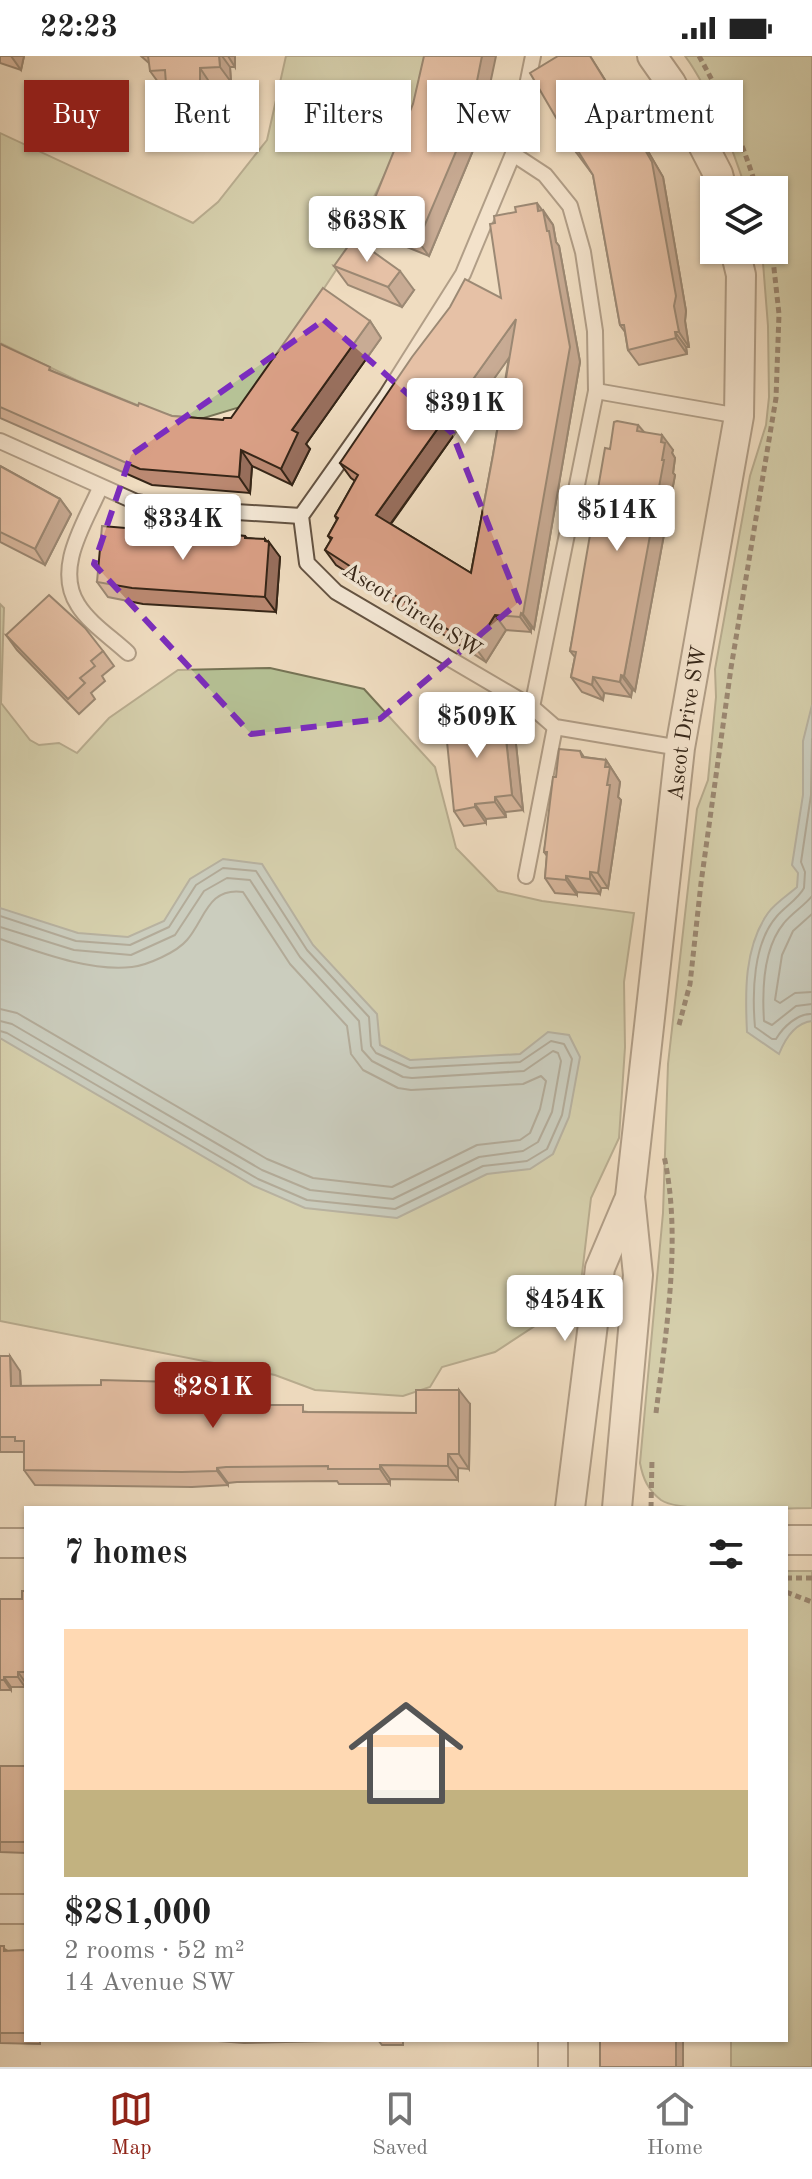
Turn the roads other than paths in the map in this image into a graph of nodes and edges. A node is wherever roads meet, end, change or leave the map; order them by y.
1 (533, 56) edge
2 (652, 56) edge
3 (513, 154) junction
4 (718, 176) edge
5 (738, 264) edge
6 (596, 391) junction
7 (739, 416) junction
8 (0, 441) edge
9 (100, 488) junction
10 (301, 516) junction
11 (128, 653) dead end
12 (532, 707) junction
13 (555, 727) junction
14 (680, 748) junction
15 (526, 876) dead end
16 (630, 1197) junction
17 (570, 1506) edge
18 (617, 1506) edge
19 (788, 1540) edge
20 (812, 1540) edge
21 (0, 1543) edge
22 (24, 1543) edge
23 (0, 1909) edge
24 (24, 1909) edge
25 (553, 2042) edge
26 (553, 2067) edge

1 - 3 lane
2 - 4 street
3 - 6 lane
3 - 10 lane
5 - 7 street, Ascot Drive SW
6 - 7 lane
6 - 12 lane
7 - 14 street, Ascot Drive SW
8 - 9 lane
9 - 10 lane
9 - 11 lane
10 - 12 lane, Ascot Circle SW
12 - 13 lane, Ascot Circle SW
13 - 14 lane
13 - 15 lane
14 - 16 street, Ascot Drive SW
16 - 17 street, Ascot Drive SW
16 - 18 street, Ascot Drive SW
19 - 20 street
21 - 22 street
23 - 24 street
25 - 26 street

